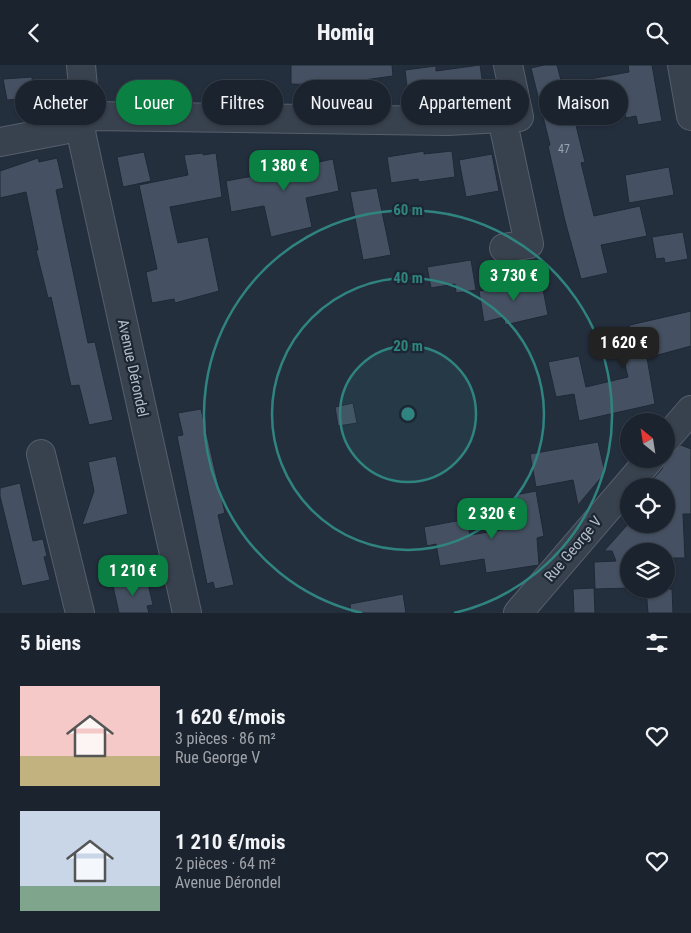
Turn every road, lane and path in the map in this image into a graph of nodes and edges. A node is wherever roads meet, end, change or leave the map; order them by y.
1 (81, 65) edge
2 (508, 65) edge
3 (682, 65) edge
4 (82, 80) edge
5 (511, 80) edge
6 (691, 115) edge
7 (106, 116) edge
8 (401, 120) edge
9 (73, 125) edge
10 (81, 125) edge
11 (504, 125) edge
12 (0, 142) edge
13 (504, 248) dead end
14 (691, 410) edge
15 (675, 429) edge
16 (42, 454) dead end
17 (642, 468) edge
18 (526, 603) edge
19 (80, 613) edge
20 (188, 613) edge

1 - 4 street
2 - 5 street
3 - 6 street
7 - 8 street
9 - 12 street
10 - 20 street, Avenue Dérondel
11 - 13 street
14 - 15 street
16 - 19 street
17 - 18 street, Rue George V

